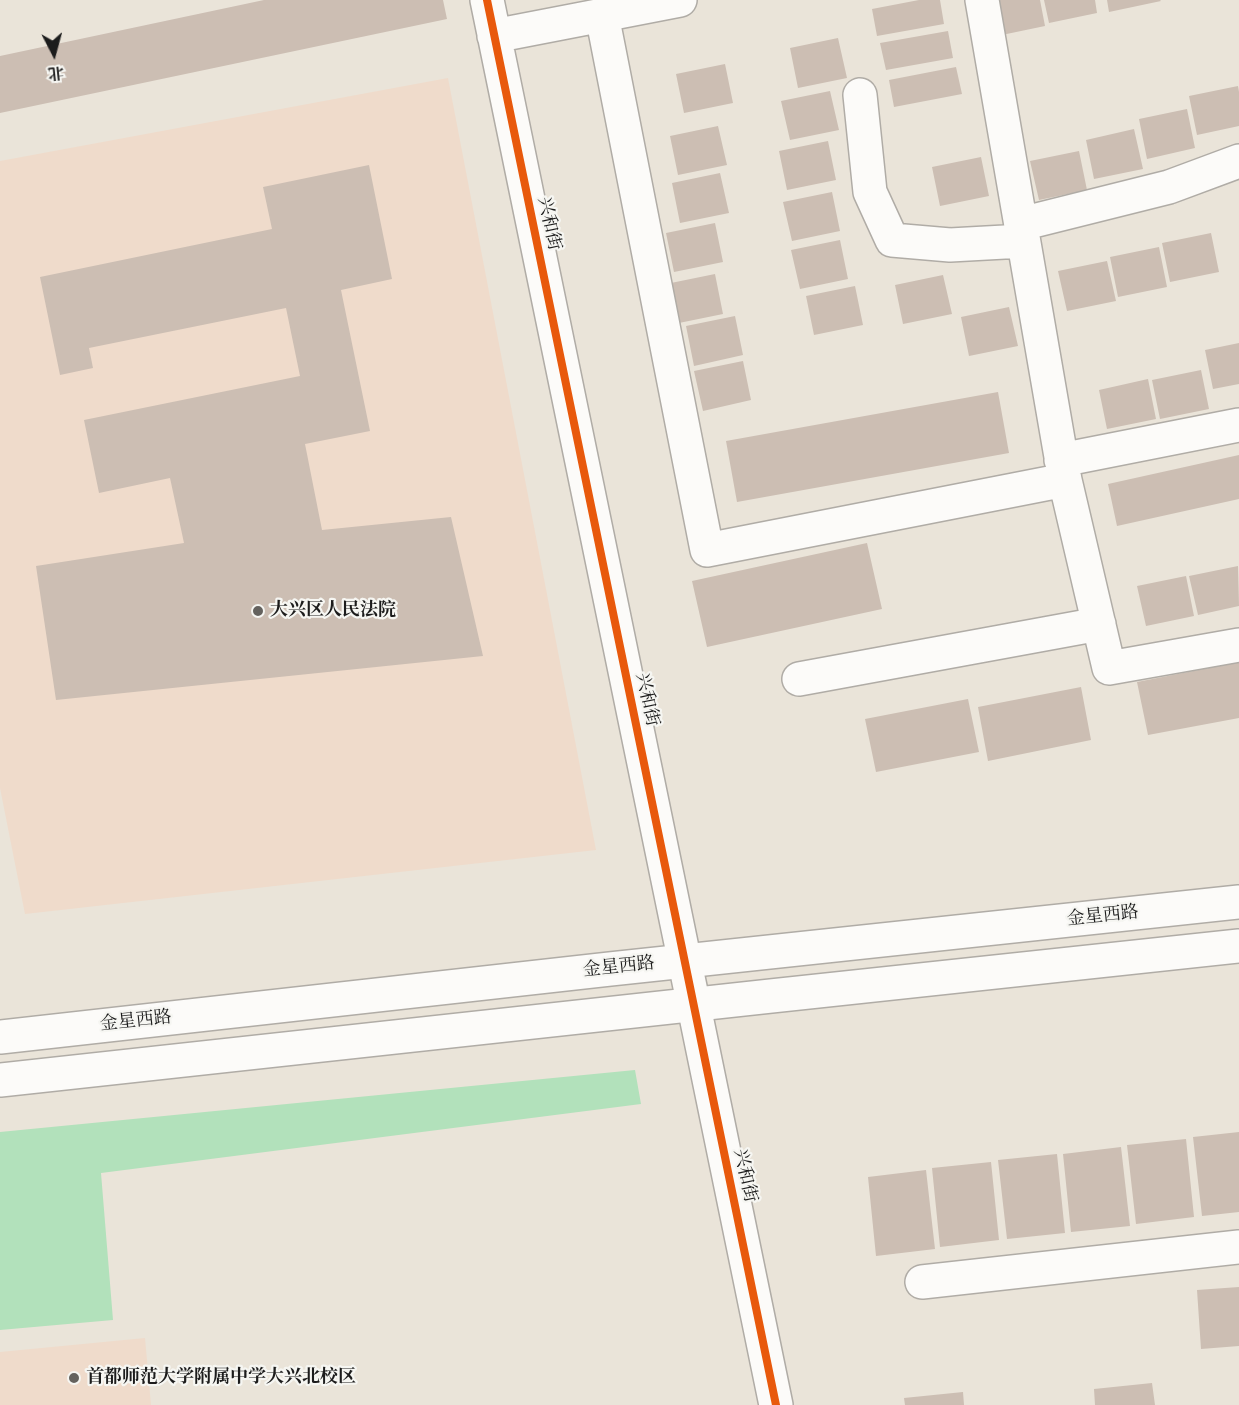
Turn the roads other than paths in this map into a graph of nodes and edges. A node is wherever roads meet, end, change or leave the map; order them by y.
1 (487, 0) edge
2 (680, 0) edge
3 (982, 0) edge
4 (580, 12) edge
5 (494, 36) junction
6 (860, 94) dead end
7 (1239, 161) edge
8 (1022, 232) junction
9 (1239, 425) edge
10 (1063, 470) junction
11 (1099, 624) junction
12 (1239, 645) edge
13 (799, 679) dead end
14 (1239, 902) edge
15 (1239, 946) edge
16 (684, 961) junction
17 (693, 1004) junction
18 (0, 1037) edge
19 (0, 1080) edge
20 (1239, 1247) edge
21 (922, 1282) dead end
22 (776, 1405) edge

1 - 5 main road, 兴和街
2 - 4 main road
3 - 8 main road
4 - 5 main road
4 - 10 main road
5 - 16 main road, 兴和街
6 - 8 main road
7 - 8 main road
8 - 10 main road
9 - 10 main road
10 - 11 main road
11 - 12 main road
11 - 13 main road
14 - 16 main road, 金星西路
15 - 17 main road
16 - 17 main road, 兴和街
16 - 18 main road, 金星西路
17 - 19 main road
17 - 22 main road, 兴和街
20 - 21 main road

